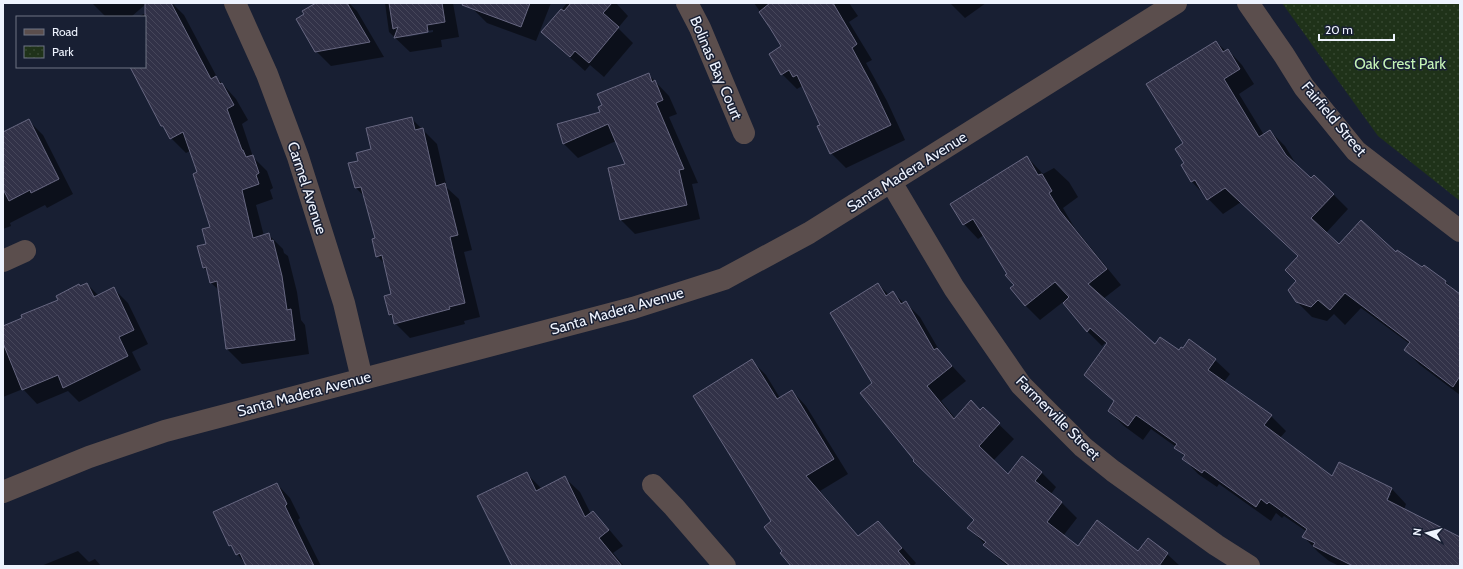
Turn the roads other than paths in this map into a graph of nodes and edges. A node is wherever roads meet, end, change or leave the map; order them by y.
1 (235, 3) edge
2 (687, 3) edge
3 (1176, 3) edge
4 (1248, 3) edge
5 (744, 134) dead end
6 (890, 182) junction
7 (1460, 230) edge
8 (25, 252) dead end
9 (3, 261) edge
10 (362, 379) junction
11 (653, 485) dead end
12 (3, 492) edge
13 (725, 566) edge
14 (1249, 566) edge

1 - 10 street, Carmel Avenue
2 - 5 street, Bolinas Bay Court
3 - 6 street, Santa Madera Avenue
4 - 7 street, Fairfield Street
6 - 10 street, Santa Madera Avenue
6 - 14 street, Farmerville Street
8 - 9 street
10 - 12 street, Santa Madera Avenue
11 - 13 street

